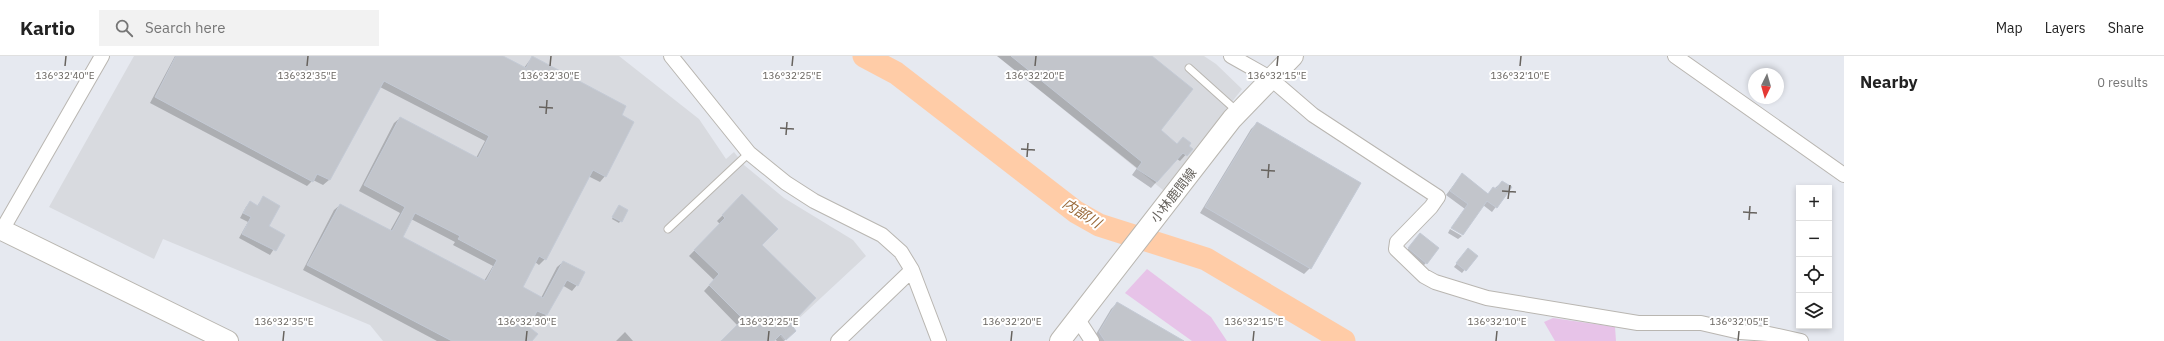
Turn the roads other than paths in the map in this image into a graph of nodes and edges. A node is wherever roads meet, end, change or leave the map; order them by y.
1 (102, 56) edge
2 (671, 56) edge
3 (1231, 56) edge
4 (1293, 56) edge
5 (1675, 56) edge
6 (1189, 68) dead end
7 (1270, 78) junction
8 (1238, 112) junction
9 (749, 153) junction
10 (1844, 175) edge
11 (668, 229) dead end
12 (2, 230) joint
13 (912, 270) junction
14 (1077, 318) junction
15 (228, 341) edge
16 (838, 341) edge
17 (939, 341) edge
18 (1060, 341) edge
19 (1092, 341) edge
20 (1801, 341) edge

1 - 12 street
2 - 9 street
3 - 7 street
4 - 7 main road, 小林鹿間線
5 - 10 street
6 - 8 lane
7 - 8 main road, 小林鹿間線
7 - 20 street
8 - 14 main road, 小林鹿間線
9 - 11 lane
9 - 13 street
12 - 15 main road
13 - 16 street
13 - 17 street
14 - 18 main road, 小林鹿間線
14 - 19 street

